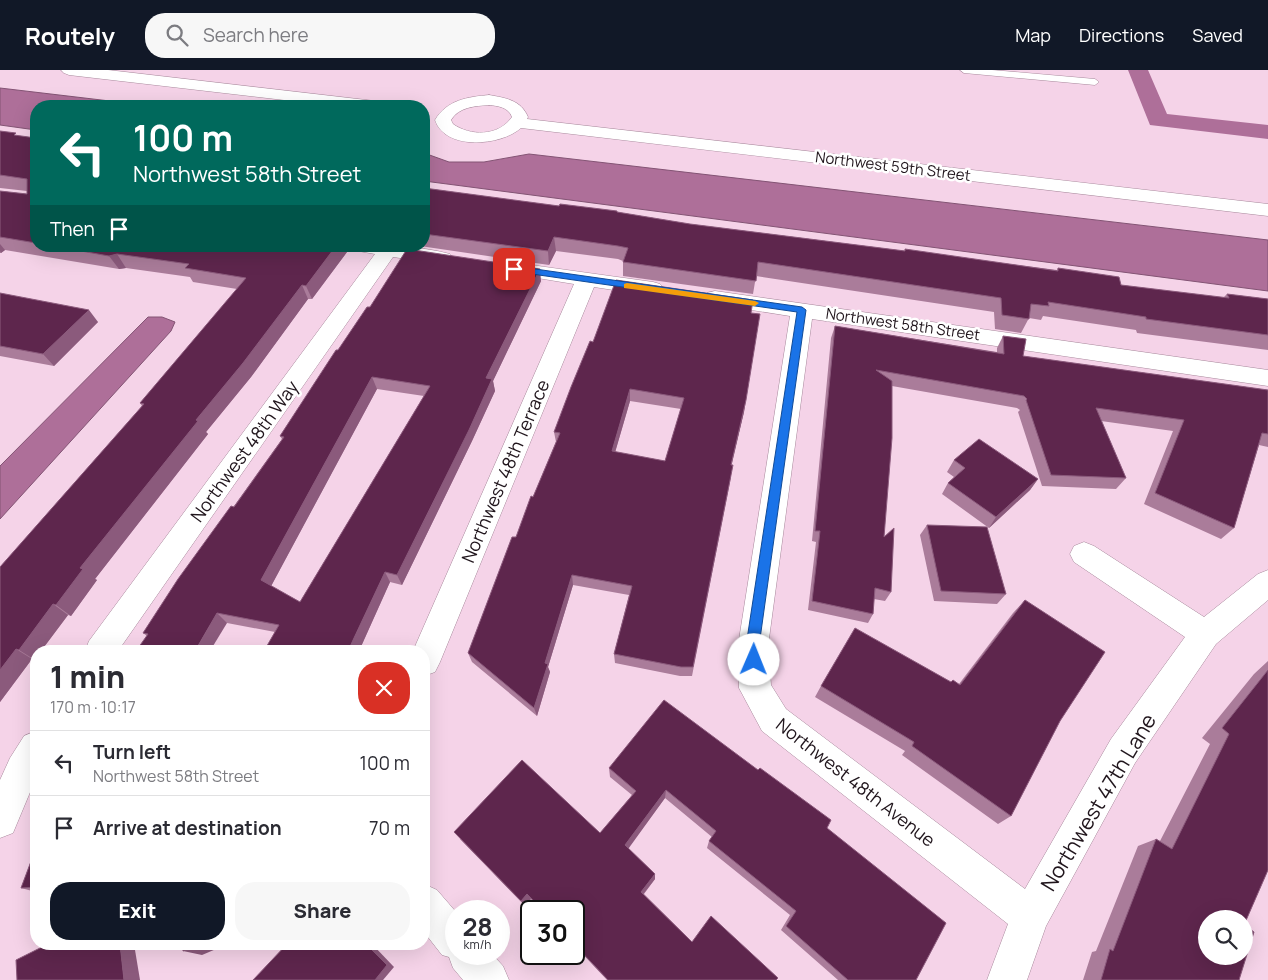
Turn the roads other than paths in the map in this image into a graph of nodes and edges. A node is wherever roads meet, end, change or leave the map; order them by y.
1 (69, 70) edge
2 (964, 70) edge
3 (1094, 82) dead end
4 (323, 100) edge
5 (518, 123) junction
6 (1268, 210) edge
7 (387, 252) edge
8 (401, 252) edge
9 (586, 280) junction
10 (802, 310) junction
11 (1268, 378) edge
12 (1084, 554) dead end
13 (1268, 583) edge
14 (1205, 634) junction
15 (104, 645) edge
16 (430, 648) edge
17 (30, 757) edge
18 (0, 820) edge
19 (430, 911) edge
20 (1030, 917) junction
21 (445, 928) edge
22 (476, 965) edge
23 (489, 980) edge
24 (1007, 980) edge

1 - 4 street
2 - 3 lane
5 - 5 street
5 - 6 street, Northwest 59th Street
7 - 15 street, Northwest 48th Way
8 - 9 street, Northwest 58th Street
9 - 10 street, Northwest 58th Street
9 - 16 street, Northwest 48th Terrace
10 - 11 street, Northwest 58th Street
10 - 20 street, Northwest 48th Avenue
12 - 14 street
13 - 14 street, Northwest 47th Lane
14 - 20 street, Northwest 47th Lane
17 - 18 street
19 - 21 street
20 - 24 street, Northwest 47th Lane
22 - 23 street

